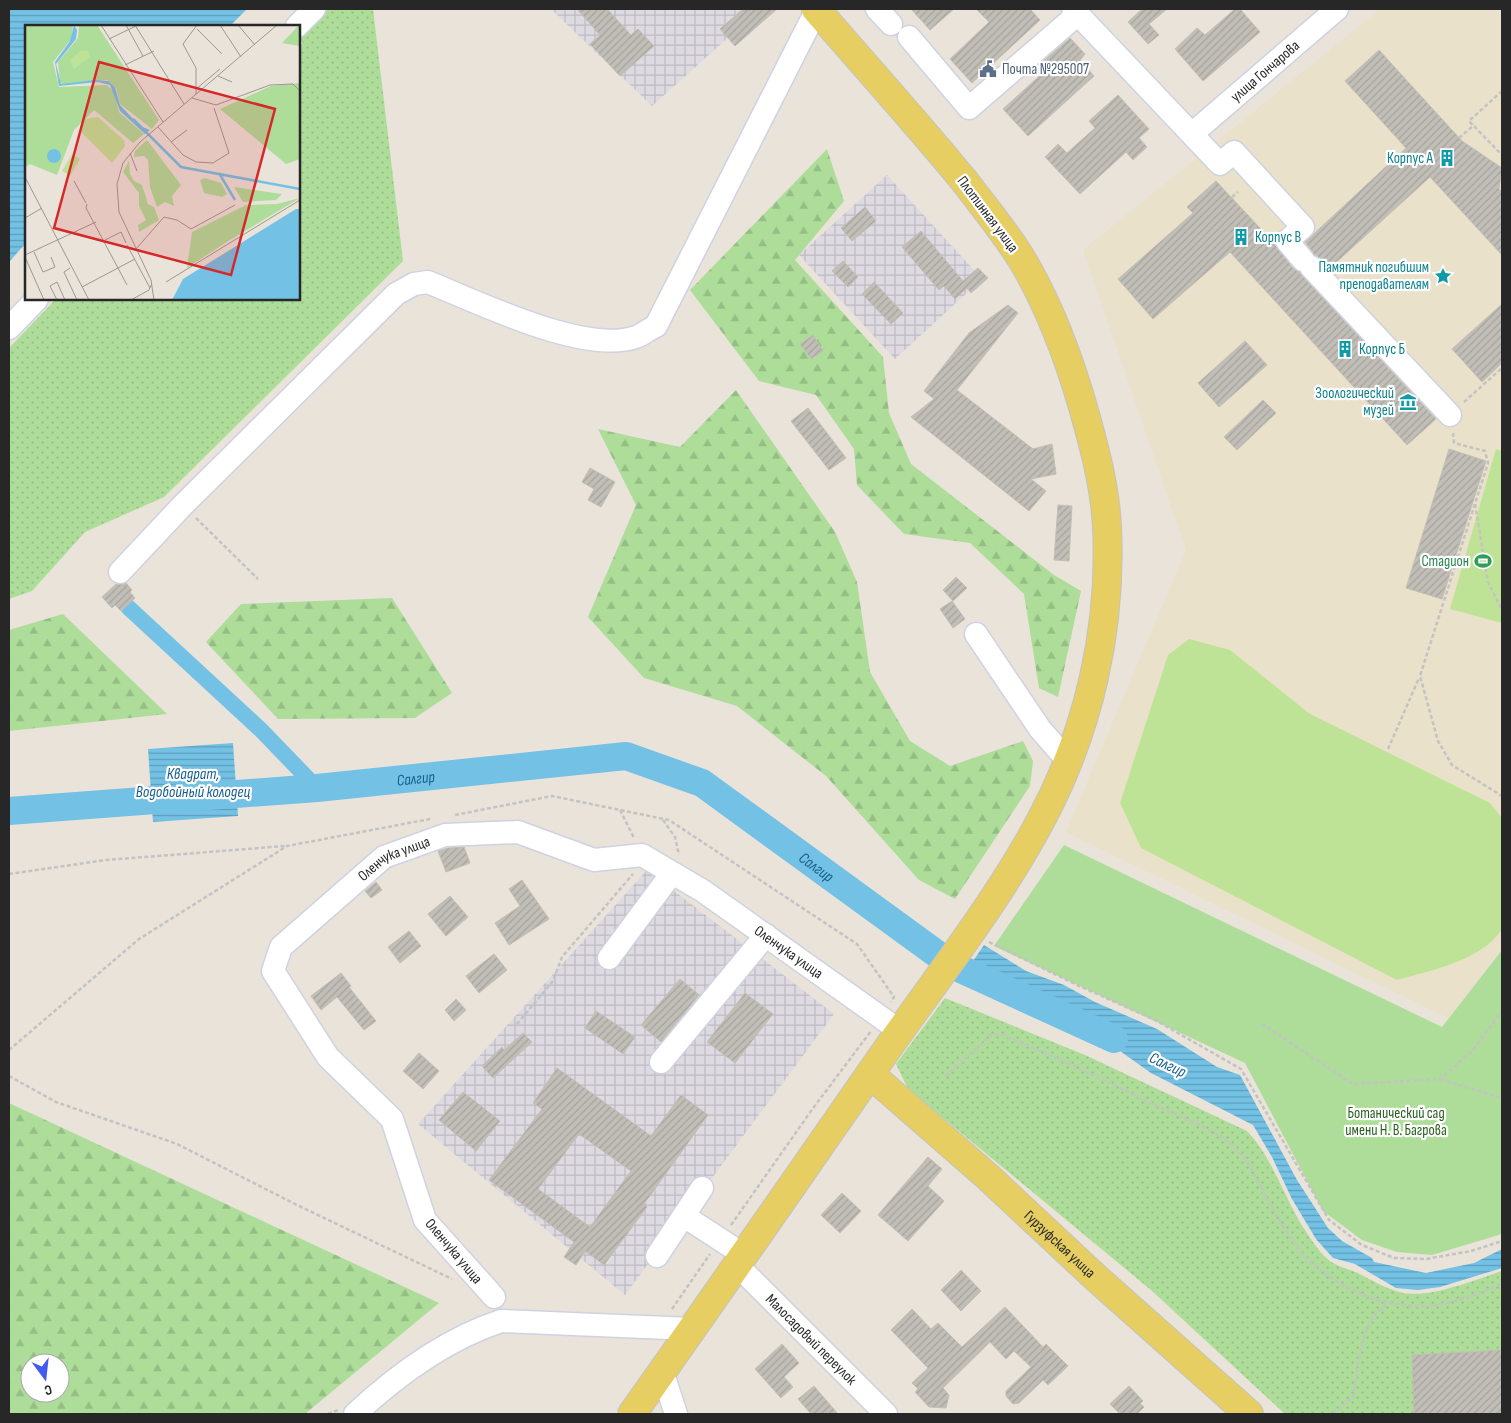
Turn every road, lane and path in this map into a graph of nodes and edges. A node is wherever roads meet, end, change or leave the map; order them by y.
1 (314, 9) edge
2 (817, 9) edge
3 (1337, 9) edge
4 (1076, 11) edge
5 (298, 25) edge
6 (909, 37) dead end
7 (1502, 91) edge
8 (1474, 125) junction
9 (1193, 133) junction
10 (1459, 138) dead end
11 (1502, 155) edge
12 (1238, 192) dead end
13 (1232, 197) dead end
14 (36, 300) edge
15 (9, 328) edge
16 (1502, 368) edge
17 (1450, 415) junction
18 (1475, 503) junction
19 (182, 505) junction
20 (120, 572) dead end
21 (258, 579) dead end
22 (1502, 610) edge
23 (976, 634) dead end
24 (1420, 676) junction
25 (1388, 749) dead end
26 (1068, 761) junction
27 (1502, 796) edge
28 (620, 810) junction
29 (448, 816) dead end
30 (439, 818) dead end
31 (662, 819) junction
32 (287, 846) junction
33 (642, 855) junction
34 (672, 873) junction
35 (9, 874) edge
36 (980, 932) junction
37 (766, 935) junction
38 (609, 958) dead end
39 (1502, 1011) edge
40 (890, 1019) junction
41 (517, 1024) dead end
42 (1262, 1024) dead end
43 (9, 1050) edge
44 (662, 1062) dead end
45 (870, 1074) junction
46 (9, 1076) edge
47 (946, 1076) dead end
48 (1440, 1079) junction
49 (1502, 1098) edge
50 (702, 1188) dead end
51 (684, 1216) junction
52 (720, 1240) junction
53 (1502, 1241) edge
54 (657, 1256) dead end
55 (740, 1260) junction
56 (457, 1281) dead end
57 (1502, 1284) edge
58 (494, 1297) dead end
59 (1391, 1304) junction
60 (660, 1329) junction
61 (692, 1329) junction
62 (662, 1371) junction
63 (355, 1414) edge
64 (632, 1414) edge
65 (676, 1414) edge
66 (886, 1414) edge
67 (1249, 1414) edge
68 (1333, 1414) edge

1 - 5 street
2 - 19 street
2 - 26 main road, Плотинная улица
3 - 9 street, улица Гончарова
4 - 6 street
4 - 9 street
7 - 8 path
8 - 10 path
8 - 11 path
9 - 17 street
12 - 13 path
14 - 15 street
16 - 17 path
17 - 18 path
18 - 22 path
18 - 24 path
19 - 20 street
19 - 21 path
23 - 26 street
24 - 25 path
24 - 27 path
26 - 36 main road, Плотинная улица
28 - 29 path
28 - 31 path
28 - 33 path
30 - 32 path
31 - 34 path
31 - 40 path
32 - 35 path
32 - 43 path
33 - 34 street, Оленчука улица
33 - 41 path
33 - 58 street, Оленчука улица
34 - 37 street, Оленчука улица
34 - 38 street
36 - 40 main road, Плотинная улица
36 - 53 path
37 - 40 street, Оленчука улица
37 - 44 street
39 - 48 path
40 - 45 main road, Плотинная улица
40 - 52 path
42 - 48 path
45 - 55 main road, Плотинная улица
45 - 67 main road, Гурзуфская улица
46 - 56 path
47 - 59 path
48 - 49 path
50 - 51 street
51 - 52 street, Малосадовый переулок
51 - 54 street
52 - 55 street, Малосадовый переулок
52 - 60 path
55 - 61 main road, Плотинная улица
55 - 66 street, Малосадовый переулок
57 - 59 path
59 - 68 path
60 - 61 street
60 - 63 street
61 - 62 main road, Плотинная улица
62 - 64 main road, Плотинная улица
62 - 65 street

